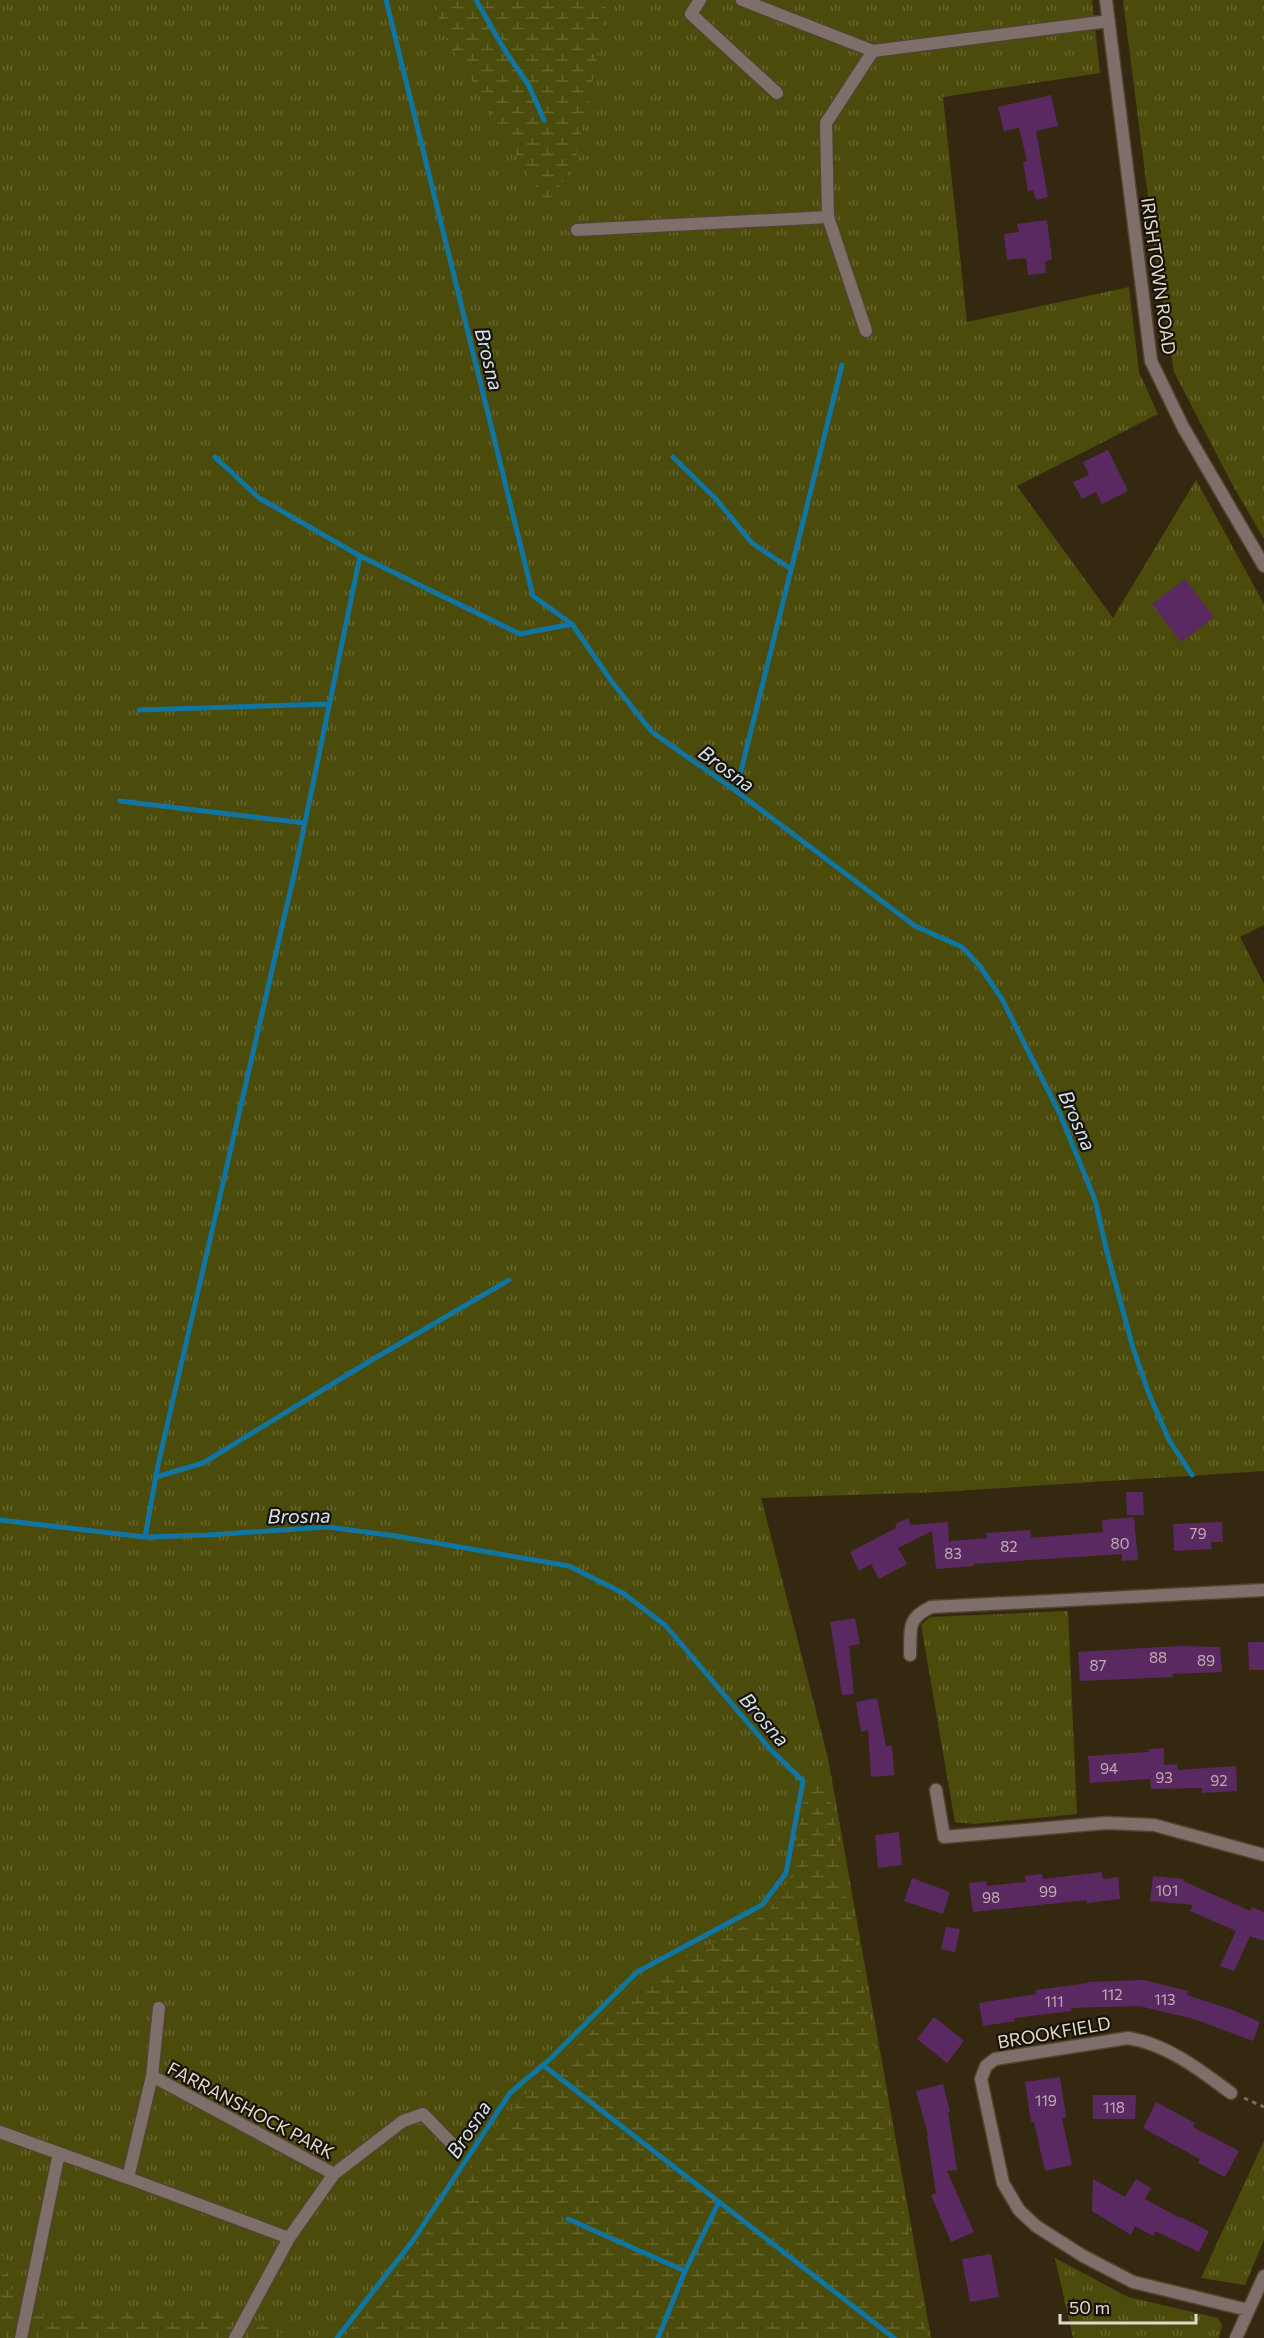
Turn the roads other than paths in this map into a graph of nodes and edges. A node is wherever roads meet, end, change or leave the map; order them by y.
1 (700, 0) edge
2 (742, 0) edge
3 (1106, 0) edge
4 (1109, 21) junction
5 (873, 51) junction
6 (777, 93) dead end
7 (828, 217) junction
8 (577, 230) dead end
9 (866, 331) dead end
10 (1264, 566) edge
11 (1264, 1590) edge
12 (910, 1655) dead end
13 (936, 1790) dead end
14 (1264, 1855) edge
15 (159, 2008) dead end
16 (152, 2076) junction
17 (1231, 2092) road end
18 (0, 2132) edge
19 (454, 2146) dead end
20 (60, 2153) junction
21 (334, 2175) junction
22 (128, 2178) junction
23 (289, 2238) junction
24 (1264, 2276) edge
25 (1248, 2310) junction
26 (21, 2338) edge
27 (235, 2338) edge
28 (1236, 2338) edge

1 - 6 street
2 - 5 street
3 - 4 street, IRISHTOWN ROAD
4 - 5 street
4 - 10 street, IRISHTOWN ROAD
5 - 7 street
7 - 8 street
7 - 9 street
11 - 12 street
13 - 14 street
15 - 16 street, FARRANSHOCK PARK
16 - 21 street, FARRANSHOCK PARK
16 - 22 street, FARRANSHOCK PARK
17 - 25 street, BROOKFIELD
18 - 20 street
19 - 21 street, FARRANSHOCK PARK
20 - 22 street
20 - 26 street
21 - 23 street, FARRANSHOCK PARK
22 - 23 street
23 - 27 street, FARRANSHOCK PARK
24 - 25 street
25 - 28 street

